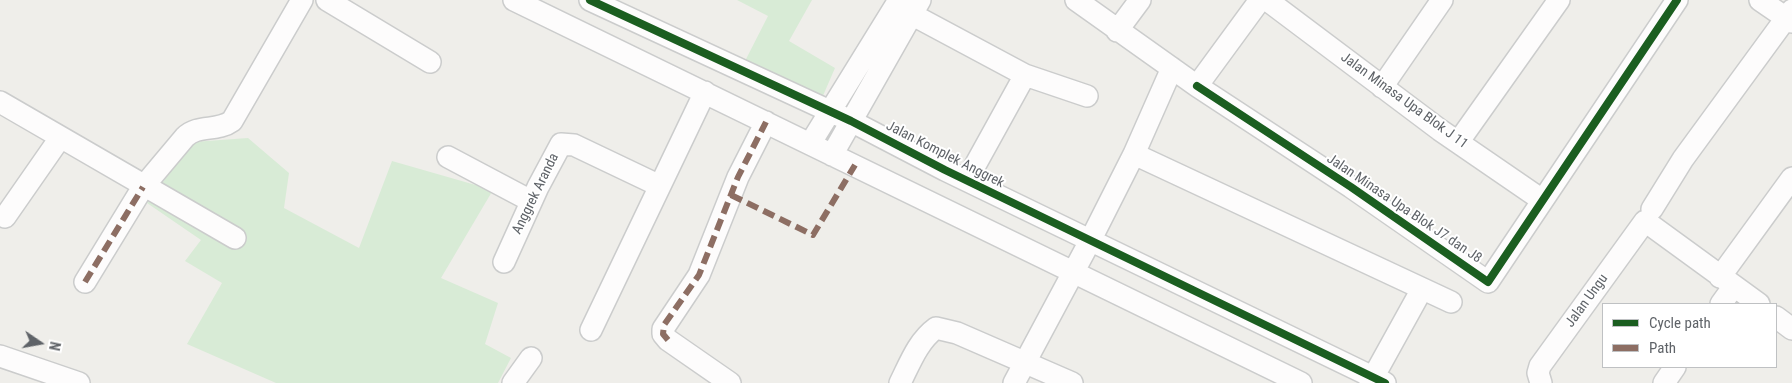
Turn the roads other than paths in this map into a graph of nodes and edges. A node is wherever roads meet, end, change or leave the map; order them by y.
1 (302, 0) edge
2 (327, 0) edge
3 (514, 0) edge
4 (590, 0) edge
5 (1076, 0) edge
6 (1140, 0) edge
7 (1260, 0) edge
8 (1267, 0) edge
9 (1442, 0) edge
10 (1560, 0) edge
11 (1677, 0) edge
12 (1760, 0) edge
13 (907, 5) edge
14 (1790, 17) edge
15 (1117, 31) junction
16 (430, 62) dead end
17 (1172, 68) junction
18 (1025, 75) junction
19 (1197, 86) junction
20 (1382, 87) junction
21 (704, 92) junction
22 (1087, 96) dead end
23 (0, 102) edge
24 (830, 112) junction
25 (851, 121) junction
26 (766, 122) junction
27 (60, 138) junction
28 (1459, 141) junction
29 (810, 144) junction
30 (1134, 154) junction
31 (832, 155) junction
32 (448, 157) dead end
33 (1792, 178) edge
34 (967, 180) junction
35 (660, 186) junction
36 (143, 187) junction
37 (1542, 200) junction
38 (531, 201) junction
39 (1648, 215) junction
40 (5, 217) dead end
41 (235, 238) dead end
42 (1090, 241) junction
43 (504, 262) dead end
44 (1075, 272) junction
45 (85, 282) dead end
46 (1727, 282) junction
47 (1422, 289) junction
48 (1451, 302) dead end
49 (1721, 303) edge
50 (1758, 303) edge
51 (1777, 318) edge
52 (1792, 328) edge
53 (591, 330) dead end
54 (0, 356) edge
55 (530, 358) dead end
56 (1025, 361) junction
57 (1675, 368) edge
58 (1044, 377) edge
59 (1376, 381) edge
60 (79, 383) edge
61 (513, 383) edge
62 (730, 383) edge
63 (900, 383) edge
64 (1014, 383) edge
65 (1072, 383) edge
66 (1301, 383) edge
67 (1542, 383) edge
68 (1664, 383) edge

1 - 36 street
2 - 16 street
3 - 21 street
4 - 24 street, Jalan Komplek Anggrek
5 - 15 street
6 - 15 street
7 - 19 street
8 - 20 street, Jalan Minasa Upa Blok J 11
9 - 20 street
10 - 28 street
11 - 37 street, Jalan Minasa Upa Blok J7 dan J8
12 - 14 street
13 - 18 street
13 - 24 street
13 - 25 street
14 - 39 street, Jalan Ungu
15 - 17 street
17 - 19 street
17 - 30 street
18 - 22 street
18 - 34 street
19 - 37 street, Jalan Minasa Upa Blok J7 dan J8
20 - 28 street, Jalan Minasa Upa Blok J 11
21 - 26 street
21 - 35 street
23 - 27 street
24 - 25 street, Jalan Komplek Anggrek
24 - 29 street
25 - 31 street
25 - 34 street, Jalan Komplek Anggrek
26 - 29 street
26 - 62 street
27 - 36 street
27 - 40 street
28 - 37 street, Jalan Minasa Upa Blok J 11
29 - 31 street
30 - 42 street
30 - 47 street
31 - 44 street
32 - 38 street
33 - 46 street
34 - 42 street, Jalan Komplek Anggrek
35 - 38 street, Anggrek Aranda
35 - 53 street
36 - 41 street
36 - 45 street
38 - 43 street, Anggrek Aranda
39 - 46 street
39 - 67 street, Jalan Ungu
42 - 44 street
42 - 59 street, Jalan Komplek Anggrek
44 - 56 street
44 - 66 street
46 - 49 street
46 - 50 street
47 - 48 street
47 - 59 street
51 - 52 street
54 - 60 street
55 - 61 street
56 - 58 street
56 - 63 street
56 - 64 street
57 - 68 street
58 - 65 street

